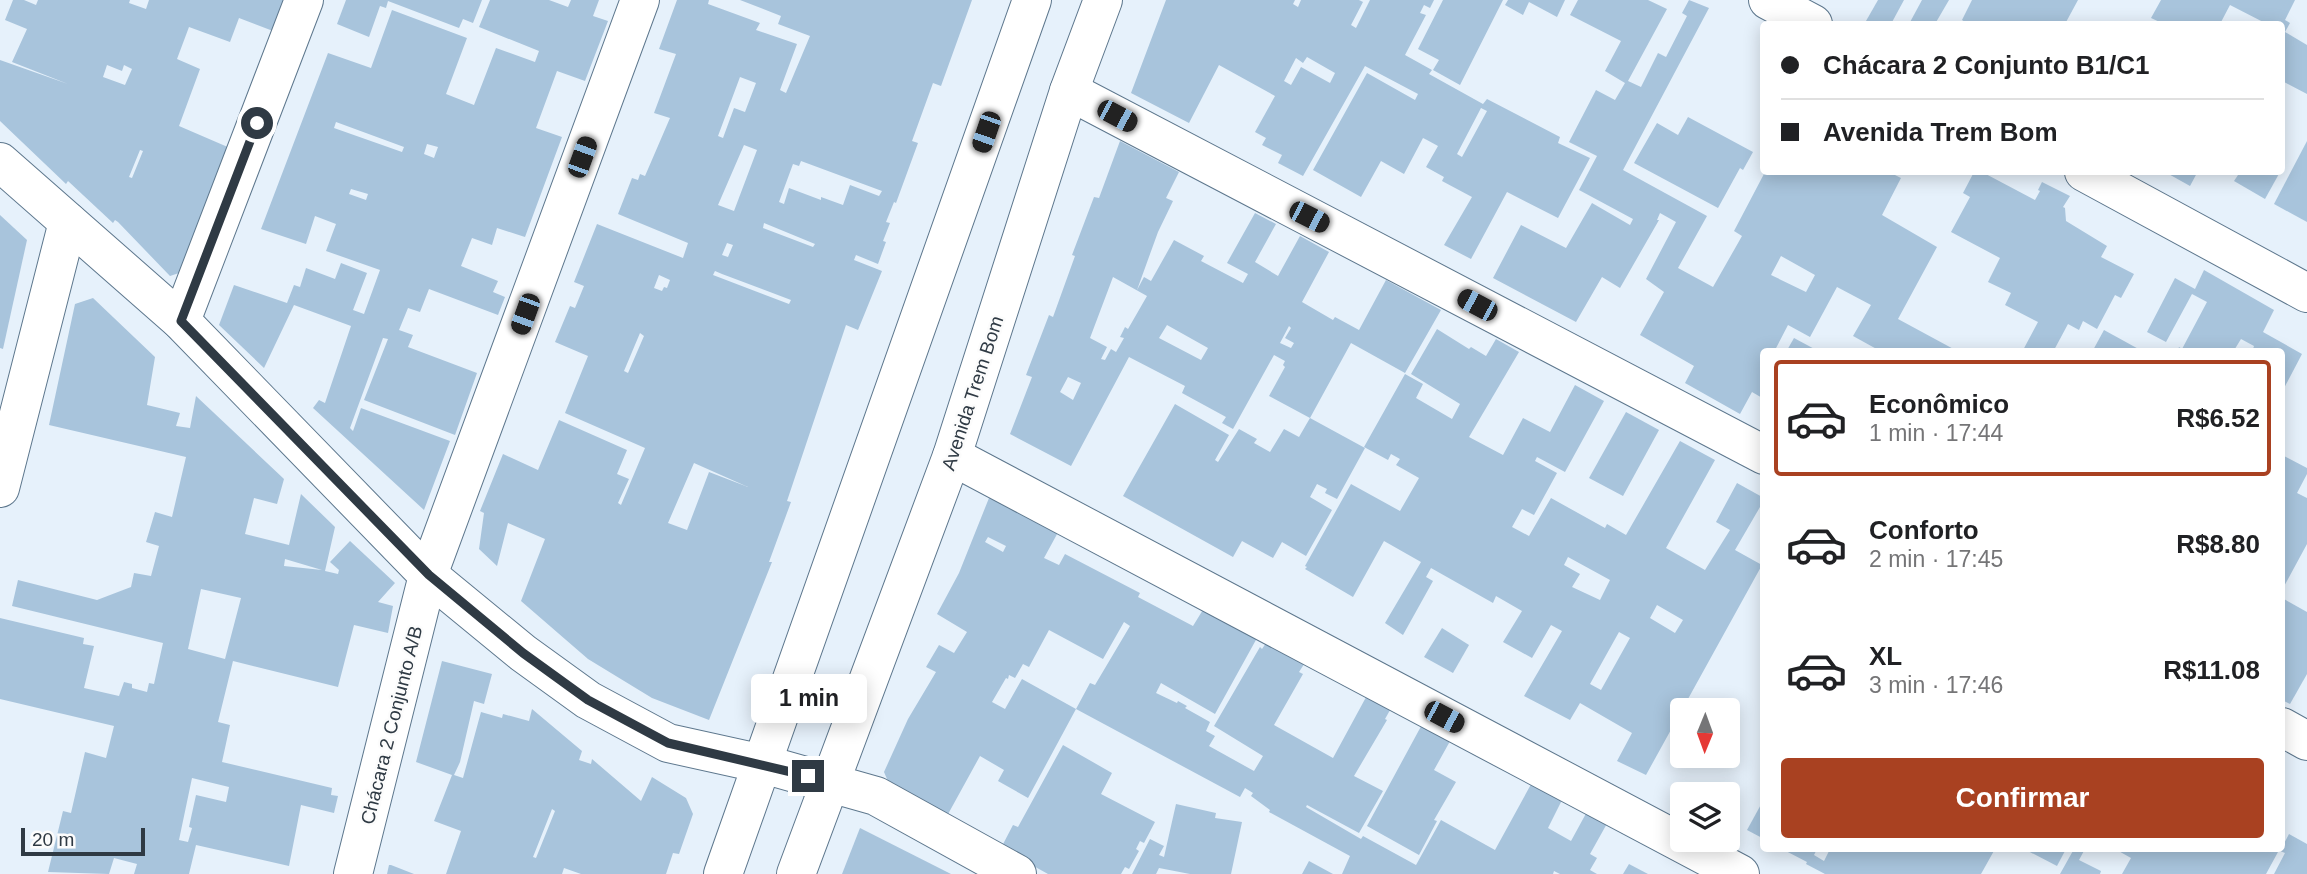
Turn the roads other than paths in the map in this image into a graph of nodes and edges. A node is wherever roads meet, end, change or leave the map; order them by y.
1 (304, 0) edge
2 (640, 0) edge
3 (1032, 0) edge
4 (1103, 0) edge
5 (1768, 0) edge
6 (1807, 21) edge
7 (1069, 91) junction
8 (0, 162) edge
9 (2090, 175) edge
10 (68, 222) junction
11 (2307, 292) edge
12 (181, 321) junction
13 (1760, 454) edge
14 (952, 456) junction
15 (0, 488) edge
16 (429, 575) junction
17 (2285, 729) edge
18 (2307, 741) edge
19 (763, 764) junction
20 (831, 783) junction
21 (353, 874) edge
22 (723, 874) edge
23 (796, 874) edge
24 (1017, 874) edge
25 (1740, 874) edge

1 - 12 street
2 - 16 street, Chácara 2 Conjunto A/B
3 - 19 street
4 - 7 street, Avenida Trem Bom
5 - 6 street
7 - 13 street
7 - 14 street, Avenida Trem Bom
8 - 10 street
9 - 11 street
10 - 12 street
10 - 15 street
12 - 16 street
14 - 20 street, Avenida Trem Bom
14 - 25 street
16 - 19 street
16 - 21 street, Chácara 2 Conjunto A/B
17 - 18 street
19 - 20 street
19 - 22 street
20 - 23 street, Avenida Trem Bom
20 - 24 street

